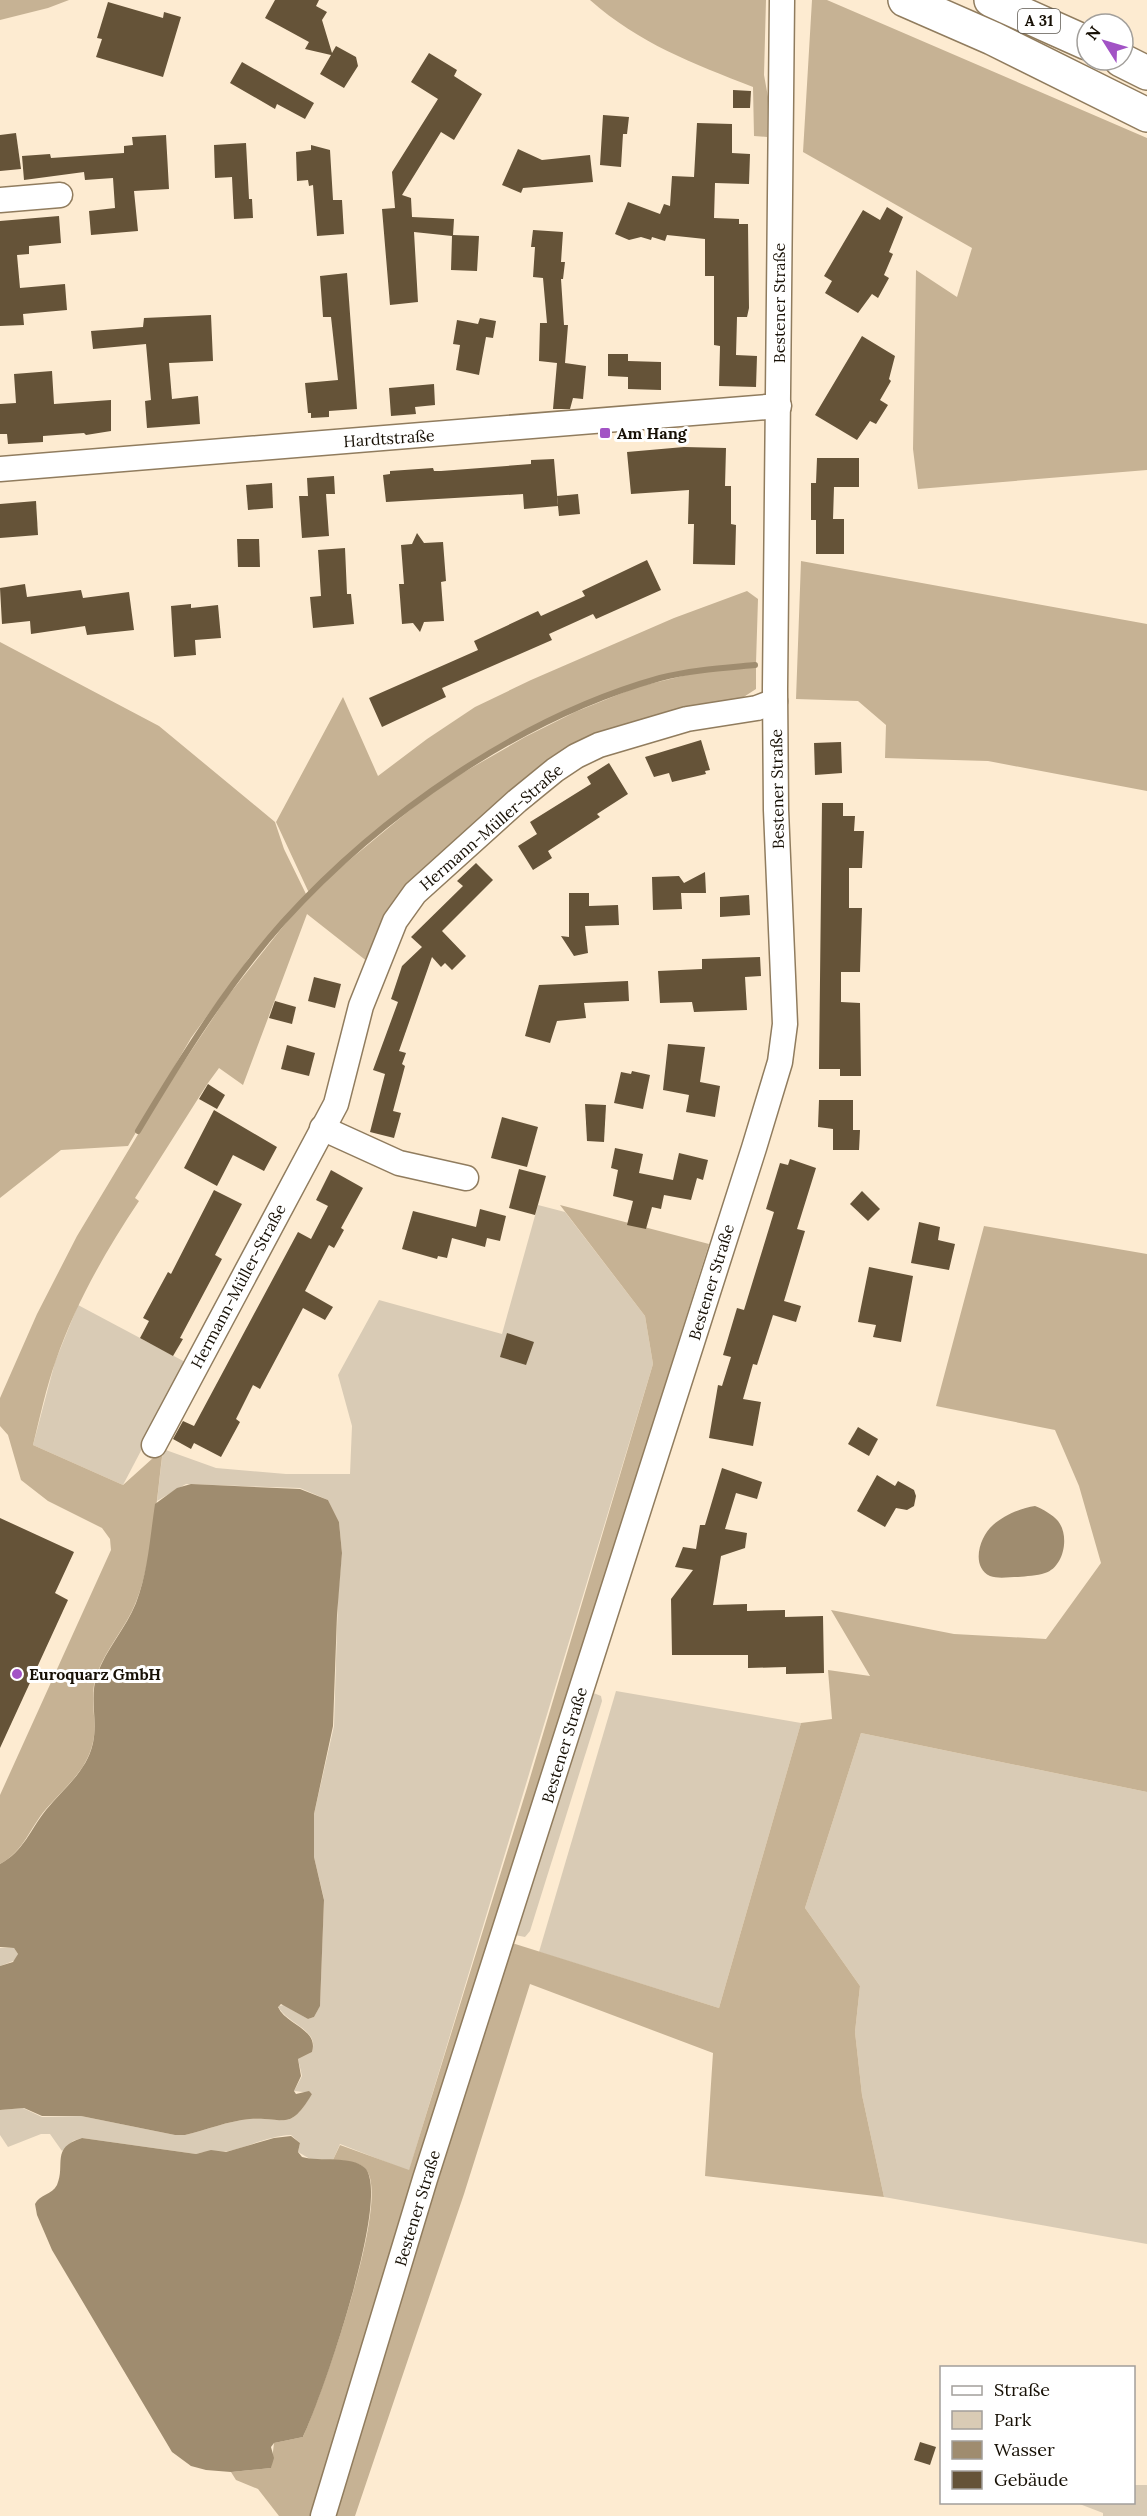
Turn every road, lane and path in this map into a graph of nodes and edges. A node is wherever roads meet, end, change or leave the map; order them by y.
1 (782, 0) edge
2 (905, 0) edge
3 (991, 0) edge
4 (1075, 38) edge
5 (1147, 115) edge
6 (60, 195) dead end
7 (0, 200) edge
8 (779, 406) junction
9 (0, 469) edge
10 (775, 695) junction
11 (322, 1128) junction
12 (466, 1178) dead end
13 (154, 1445) dead end
14 (323, 2516) edge

1 - 8 street, Bestener Straße
2 - 5 highway, A 31
3 - 4 highway, A 31
6 - 7 street
8 - 9 street, Hardtstraße
8 - 10 street, Bestener Straße
10 - 11 street, Hermann-Müller-Straße
10 - 14 street, Bestener Straße
11 - 12 street
11 - 13 street, Hermann-Müller-Straße

